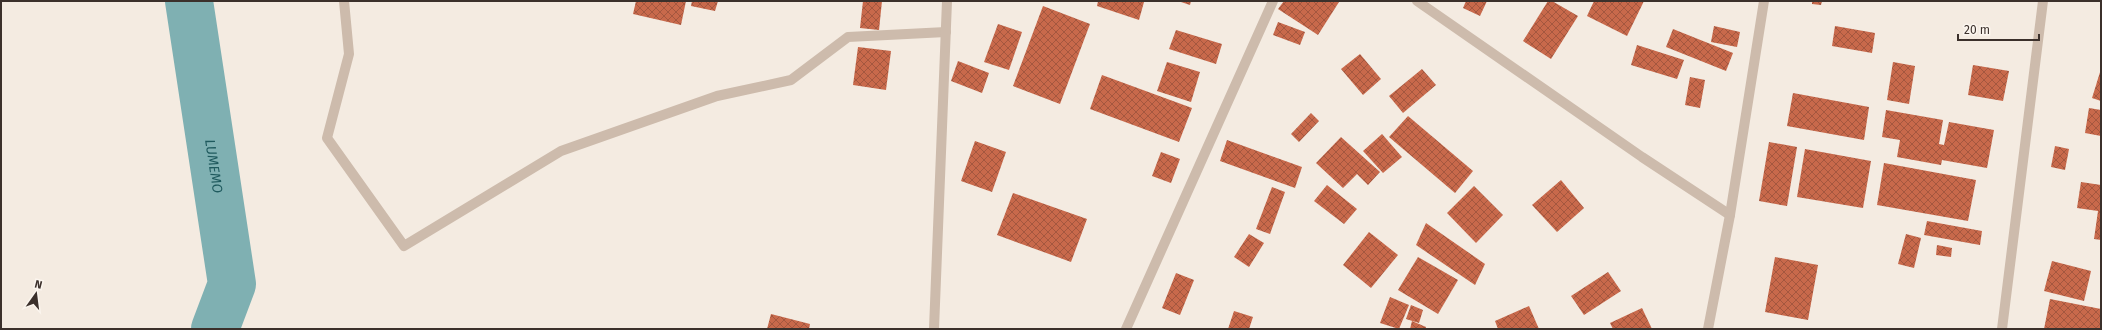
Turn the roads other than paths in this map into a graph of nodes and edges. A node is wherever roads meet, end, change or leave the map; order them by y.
1 (344, 1) edge
2 (947, 1) edge
3 (1273, 1) edge
4 (1417, 1) edge
5 (1764, 1) edge
6 (2042, 1) edge
7 (946, 32) junction
8 (1730, 215) junction
9 (934, 329) edge
10 (1126, 329) edge
11 (1708, 329) edge
12 (2002, 329) edge

1 - 7 street
2 - 7 street
3 - 10 street
4 - 8 street
5 - 8 street
6 - 12 street
7 - 9 street
8 - 11 street

